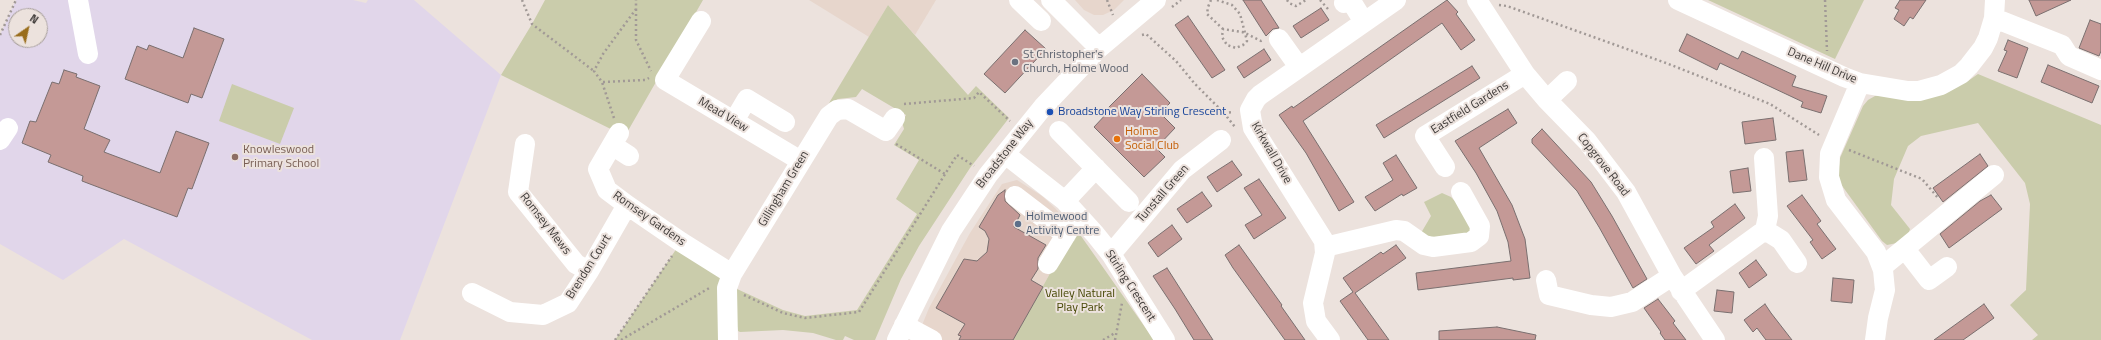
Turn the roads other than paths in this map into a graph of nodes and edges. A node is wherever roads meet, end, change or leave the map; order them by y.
1 (78, 0) edge
2 (1019, 0) edge
3 (1051, 0) edge
4 (1156, 0) edge
5 (1396, 0) edge
6 (1678, 0) edge
7 (1480, 1) edge
8 (1344, 3) dead end
9 (1994, 9) edge
10 (701, 21) dead end
11 (1042, 21) dead end
12 (1364, 22) junction
13 (1279, 39) dead end
14 (1099, 48) junction
15 (88, 54) dead end
16 (1299, 67) junction
17 (2101, 70) edge
18 (1525, 74) junction
19 (1567, 81) dead end
20 (1860, 83) junction
21 (1547, 100) junction
22 (734, 121) junction
23 (785, 122) dead end
24 (891, 125) road end
25 (1060, 131) dead end
26 (1228, 135) road end
27 (525, 144) dead end
28 (1005, 154) junction
29 (629, 156) dead end
30 (1764, 158) dead end
31 (801, 161) junction
32 (1445, 167) dead end
33 (1096, 168) junction
34 (1994, 175) dead end
35 (1461, 192) dead end
36 (1015, 196) dead end
37 (1065, 201) junction
38 (1129, 202) dead end
39 (627, 205) junction
40 (1079, 215) junction
41 (1765, 230) junction
42 (1066, 235) junction
43 (1325, 247) junction
44 (1905, 249) junction
45 (1111, 254) junction
46 (1797, 263) dead end
47 (1048, 264) dead end
48 (1882, 267) junction
49 (1947, 267) dead end
50 (589, 271) junction
51 (1546, 280) dead end
52 (730, 281) junction
53 (1676, 283) junction
54 (472, 293) dead end
55 (900, 332) edge
56 (728, 340) edge
57 (932, 340) edge
58 (1165, 340) edge
59 (1330, 340) edge
60 (1715, 340) edge
61 (1875, 340) edge

1 - 15 street
2 - 11 street
3 - 14 street
4 - 14 street, Broadstone Way
5 - 12 street, Kirkwall Drive
6 - 20 street, Dane Hill Drive
7 - 18 street, Copgrove Road
8 - 12 street
9 - 17 street
9 - 20 street, Dane Hill Drive
10 - 22 street, Mead View
12 - 16 street, Kirkwall Drive
13 - 16 street
14 - 28 street, Broadstone Way
16 - 43 street, Kirkwall Drive
18 - 21 street, Copgrove Road
18 - 32 street, Eastfield Gardens
19 - 21 street
20 - 48 street
21 - 53 street, Copgrove Road
22 - 23 street
22 - 31 street, Mead View
24 - 31 street, Gillingham Green
25 - 33 street
26 - 45 street, Tunstall Green
27 - 50 street, Romsey Mews
28 - 37 street, Stirling Crescent
28 - 55 street, Broadstone Way
29 - 39 street, Romsey Gardens
30 - 41 street
31 - 52 street, Gillingham Green
33 - 37 street
33 - 38 street
34 - 44 street
35 - 43 street
36 - 42 street
37 - 40 street, Stirling Crescent
39 - 50 street, Brendon Court
39 - 52 street, Romsey Gardens
40 - 42 street
40 - 45 street, Stirling Crescent
41 - 46 street
41 - 53 street
42 - 47 street
43 - 59 street
44 - 48 street
44 - 49 street
45 - 58 street, Stirling Crescent
48 - 61 street
50 - 54 street, Brendon Court
51 - 53 street
52 - 56 street
53 - 60 street, Copgrove Road
55 - 57 street

